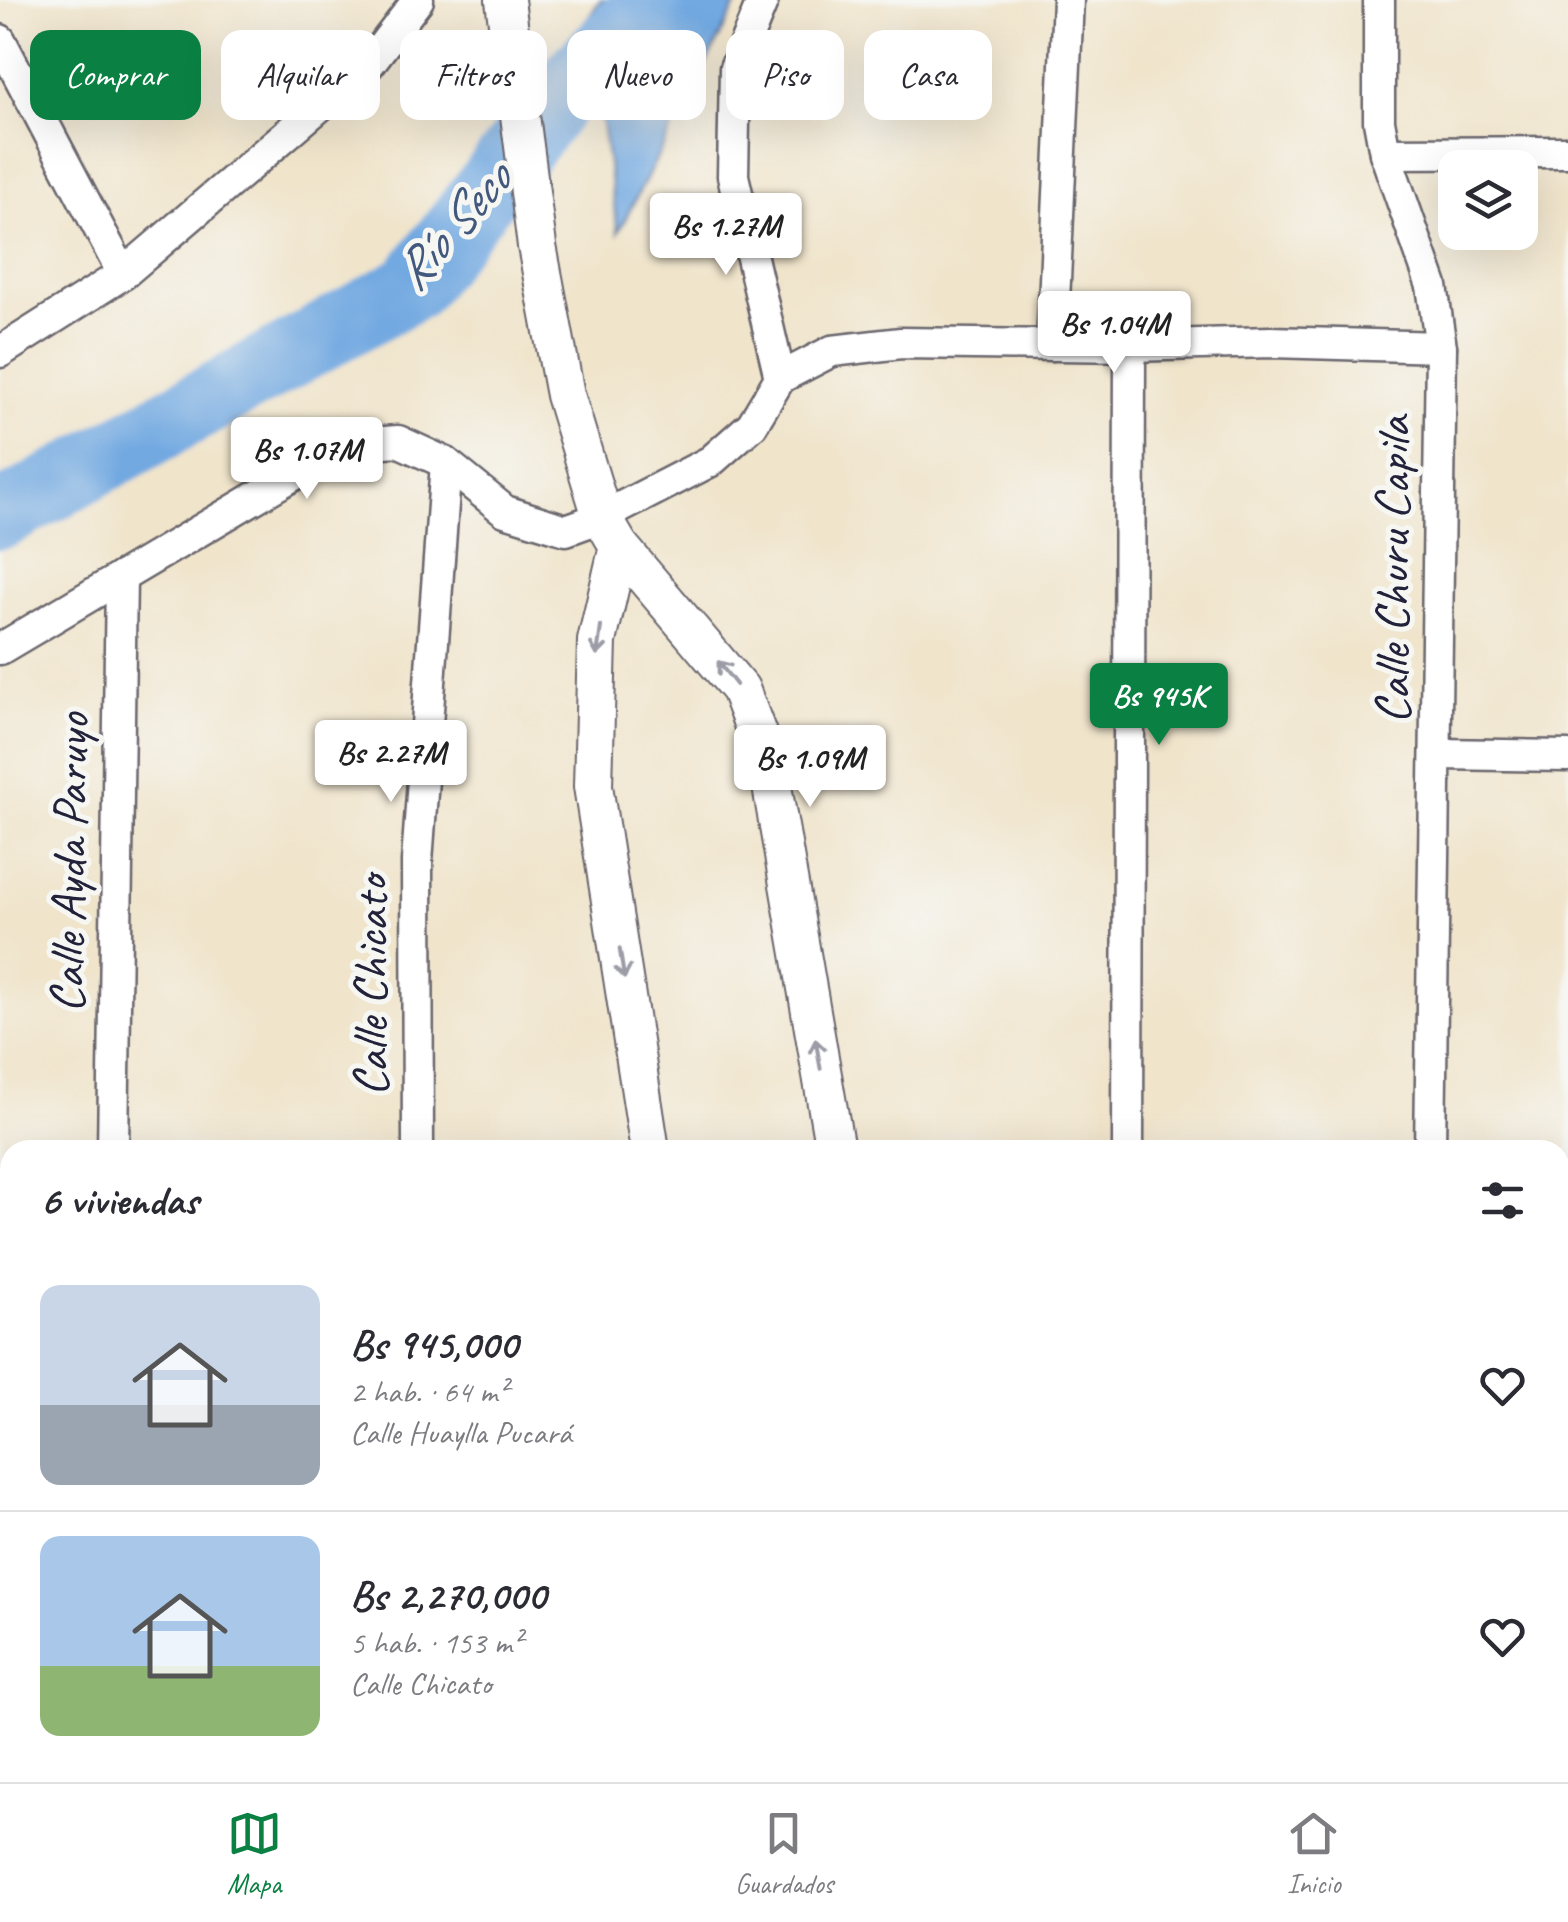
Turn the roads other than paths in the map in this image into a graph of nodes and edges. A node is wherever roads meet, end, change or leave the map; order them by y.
1 (418, 0) edge
2 (763, 0) edge
3 (1068, 0) edge
4 (1380, 0) edge
5 (506, 8) edge
6 (0, 40) edge
7 (1568, 152) edge
8 (1385, 153) junction
9 (123, 274) junction
10 (1052, 345) junction
11 (1130, 346) junction
12 (1440, 346) junction
13 (0, 352) edge
14 (780, 378) junction
15 (446, 462) junction
16 (610, 531) junction
17 (121, 577) junction
18 (0, 648) edge
19 (1438, 754) junction
20 (1568, 756) edge
21 (113, 1140) edge
22 (418, 1140) edge
23 (648, 1140) edge
24 (832, 1140) edge
25 (1128, 1140) edge
26 (1430, 1140) edge

1 - 9 street
2 - 14 street
3 - 10 street
4 - 8 street, Calle Churu Capila
5 - 16 street
6 - 9 street
7 - 8 street
8 - 12 street, Calle Churu Capila
9 - 13 street
10 - 11 street
10 - 14 street
11 - 12 street
11 - 25 street
12 - 19 street, Calle Churu Capila
14 - 16 street
15 - 16 street
15 - 17 street
15 - 22 street, Calle Chicato
16 -> 23 street
24 -> 16 street
17 - 18 street
17 - 21 street, Calle Ayda Paruyo
19 - 20 street
19 - 26 street, Calle Churu Capila

